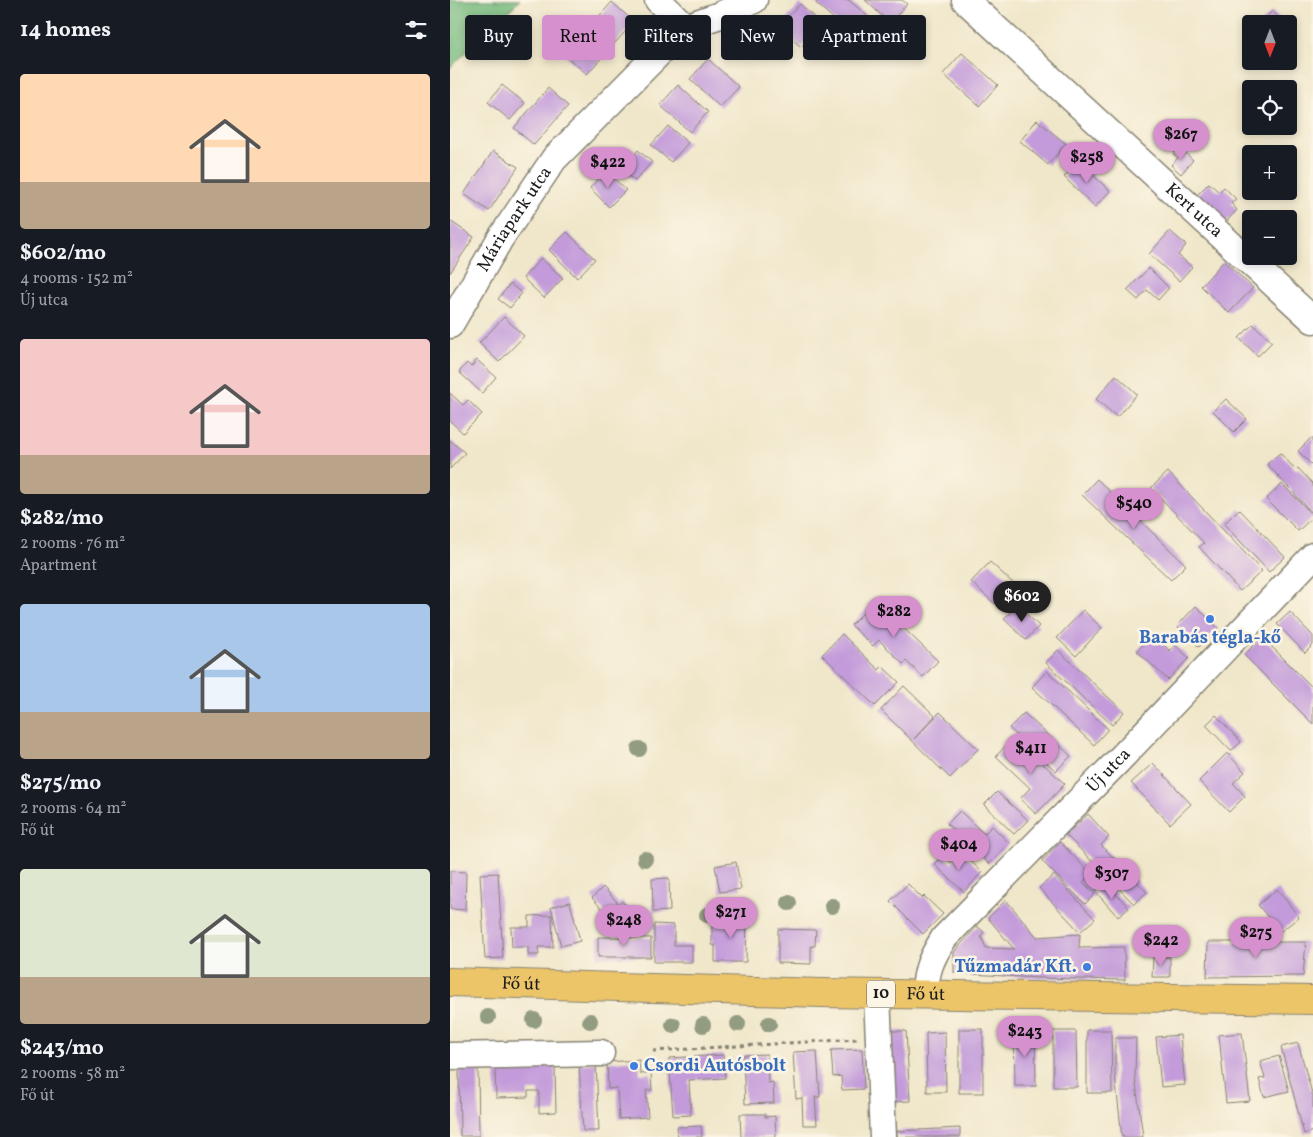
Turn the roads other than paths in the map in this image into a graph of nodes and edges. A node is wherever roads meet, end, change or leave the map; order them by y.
1 (658, 0) edge
2 (754, 0) edge
3 (965, 0) edge
4 (673, 15) edge
5 (711, 18) edge
6 (651, 60) edge
7 (1313, 320) edge
8 (450, 325) edge
9 (1313, 556) edge
10 (450, 982) edge
11 (876, 994) junction
12 (925, 994) junction
13 (1313, 1000) edge
14 (601, 1053) dead end
15 (450, 1056) edge
16 (883, 1137) edge

1 - 4 street
2 - 5 street, Máriapark utca
3 - 7 street, Kert utca
6 - 8 street, Máriapark utca
9 - 12 street, Új utca
10 - 11 main road, Fő út / 10
11 - 12 main road, Fő út / 10
11 - 16 street
12 - 13 main road, Fő út / 10
14 - 15 street

